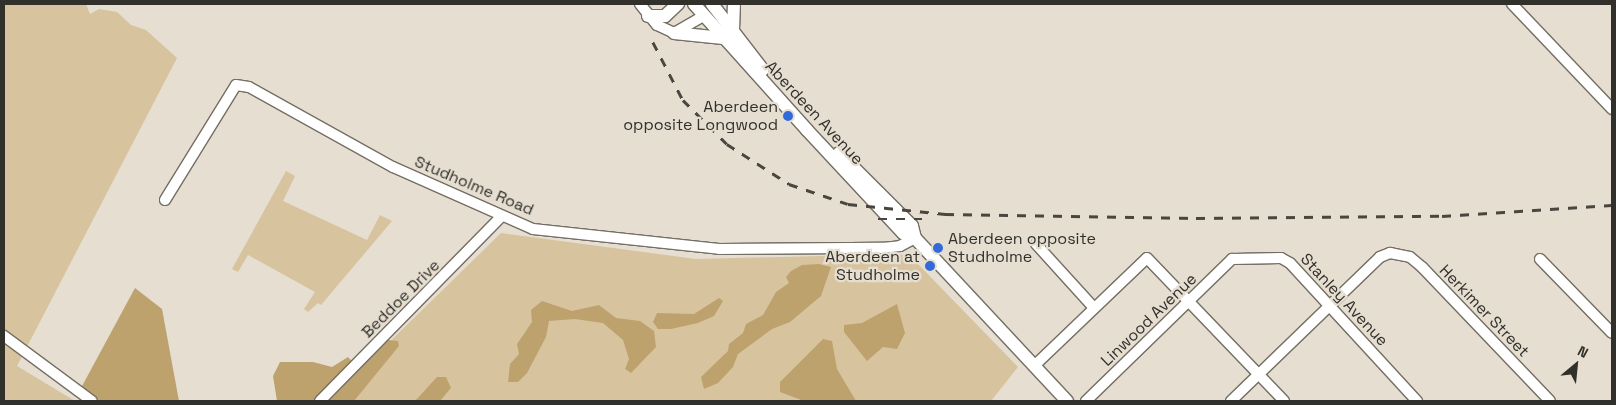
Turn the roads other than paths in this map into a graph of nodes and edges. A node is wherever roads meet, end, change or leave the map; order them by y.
1 (640, 4) edge
2 (678, 4) edge
3 (694, 4) edge
4 (734, 4) edge
5 (1512, 4) edge
6 (714, 5) edge
7 (648, 16) junction
8 (704, 16) junction
9 (674, 33) junction
10 (728, 35) junction
11 (1610, 103) edge
12 (165, 200) dead end
13 (501, 217) junction
14 (915, 238) junction
15 (1036, 244) dead end
16 (1232, 259) joint
17 (1540, 259) dead end
18 (1190, 302) junction
19 (1328, 306) junction
20 (1094, 308) junction
21 (1612, 333) edge
22 (4, 336) edge
23 (1034, 366) junction
24 (1259, 374) junction
25 (92, 401) edge
26 (320, 401) edge
27 (1067, 401) edge
28 (1086, 401) edge
29 (1231, 401) edge
30 (1284, 401) edge
31 (1417, 401) edge
32 (1550, 401) edge

1 - 7 street
2 - 7 main road
3 - 8 main road, Aberdeen Avenue
4 - 10 main road
5 - 11 street
6 - 8 main road
6 - 10 main road, Aberdeen Avenue
7 - 9 street
8 - 9 street
8 - 10 main road, Aberdeen Avenue
9 - 10 main road
10 - 14 main road, Aberdeen Avenue
12 - 13 street, Studholme Road
13 - 14 street, Studholme Road
13 - 26 street, Beddoe Drive
14 - 23 main road, Aberdeen Avenue
15 - 20 street
16 - 18 street, Linwood Avenue
16 - 19 street, Stanley Avenue
17 - 21 street
18 - 20 street
18 - 24 street
18 - 28 street, Linwood Avenue
19 - 24 street
19 - 31 street, Stanley Avenue
19 - 32 street, Herkimer Street
20 - 23 street
22 - 25 street
23 - 27 main road, Aberdeen Avenue
24 - 29 street
24 - 30 street

